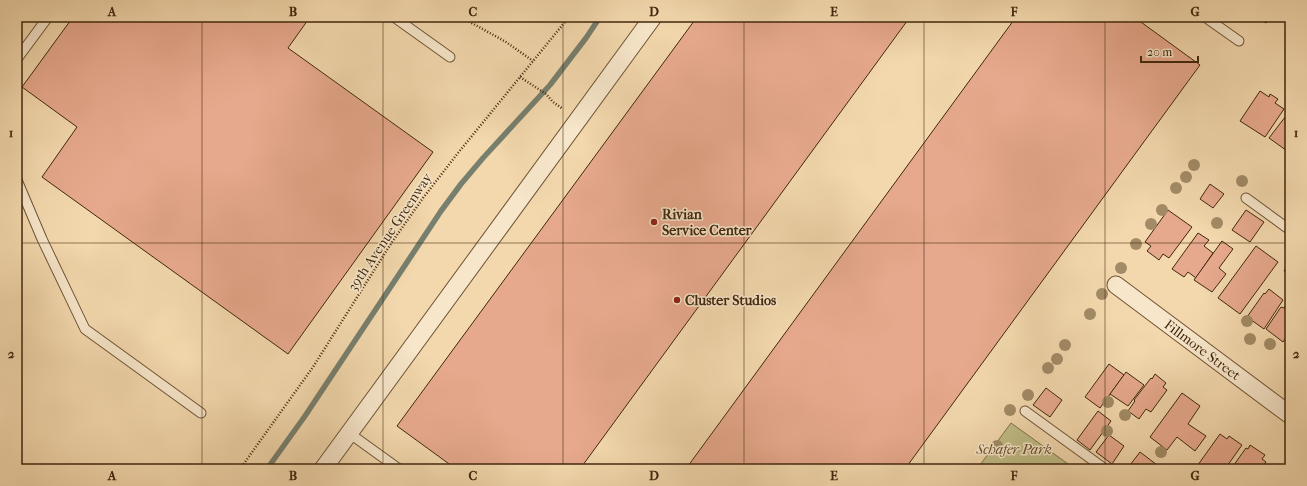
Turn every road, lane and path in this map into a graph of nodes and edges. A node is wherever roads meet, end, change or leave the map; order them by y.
1 (48, 17) edge
2 (394, 17) edge
3 (461, 17) edge
4 (569, 17) edge
5 (653, 17) edge
6 (1205, 17) edge
7 (1239, 41) dead end
8 (450, 57) dead end
9 (17, 59) edge
10 (533, 62) junction
11 (520, 77) junction
12 (564, 109) dead end
13 (17, 180) edge
14 (1246, 198) dead end
15 (1290, 230) edge
16 (1116, 285) dead end
17 (1025, 411) dead end
18 (201, 413) dead end
19 (1290, 415) edge
20 (349, 434) junction
21 (240, 469) edge
22 (323, 469) edge
23 (399, 469) edge
24 (1106, 469) edge

1 - 9 lane
2 - 8 lane
3 - 10 path
4 - 10 path, 39th Avenue Greenway
5 - 20 street
6 - 7 lane
10 - 11 path, 39th Avenue Greenway
11 - 12 path
11 - 21 path, 39th Avenue Greenway
13 - 18 lane
14 - 15 lane
16 - 19 street, Fillmore Street
17 - 24 lane
20 - 22 street
20 - 23 lane

